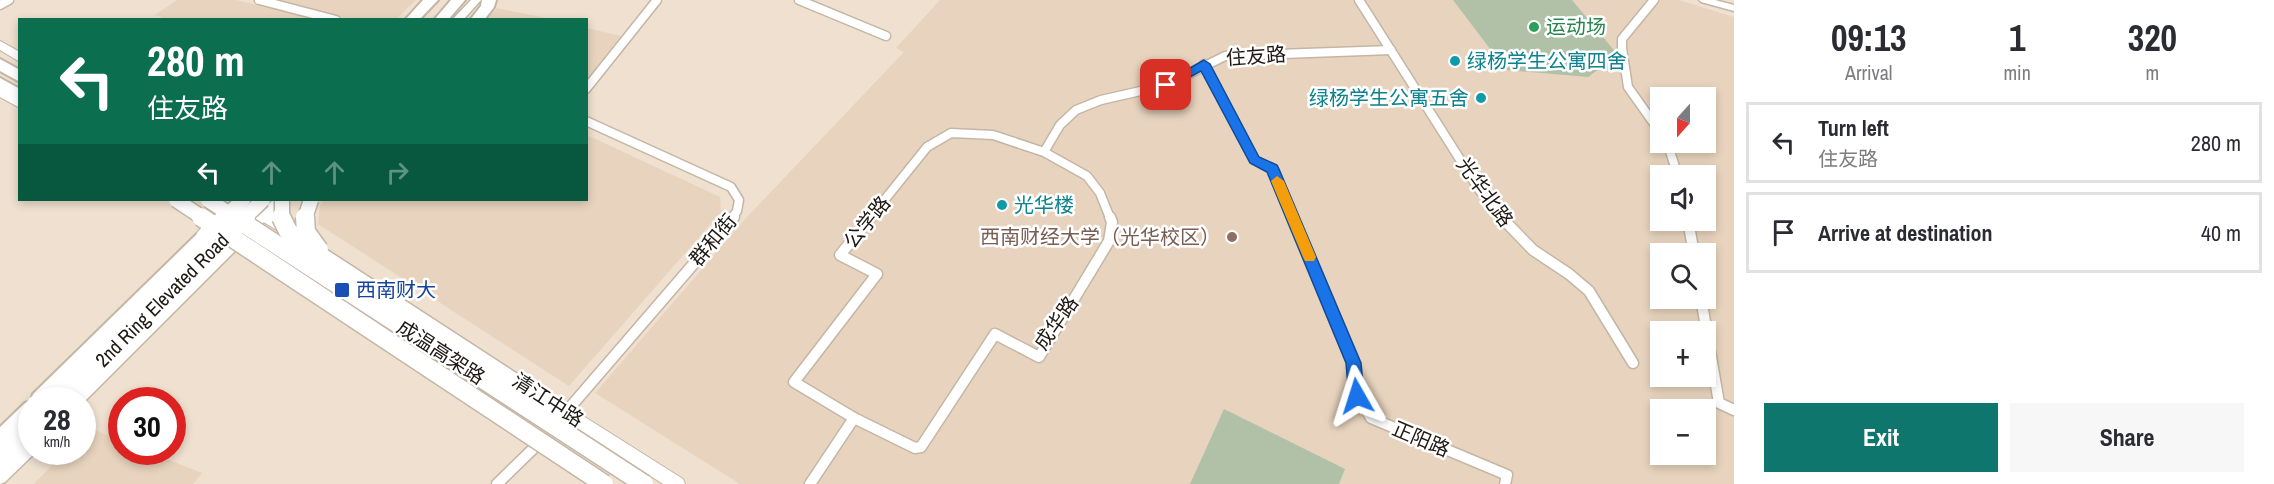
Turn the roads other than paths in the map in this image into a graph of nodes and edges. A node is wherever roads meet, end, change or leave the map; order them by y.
1 (9, 0) edge
2 (259, 0) edge
3 (431, 0) edge
4 (436, 0) edge
5 (441, 0) edge
6 (458, 0) edge
7 (476, 0) edge
8 (489, 0) edge
9 (657, 0) edge
10 (799, 0) edge
11 (1359, 0) edge
12 (1654, 0) edge
13 (1704, 0) edge
14 (1727, 0) edge
15 (1734, 2) edge
16 (0, 5) edge
17 (1734, 8) edge
18 (328, 18) edge
19 (413, 18) edge
20 (422, 18) edge
21 (422, 18) edge
22 (442, 18) edge
23 (459, 18) edge
24 (478, 18) edge
25 (886, 36) dead end
26 (0, 45) edge
27 (1391, 50) junction
28 (18, 57) edge
29 (0, 64) edge
30 (1204, 64) junction
31 (18, 76) edge
32 (0, 83) edge
33 (588, 86) edge
34 (0, 92) edge
35 (18, 95) edge
36 (18, 103) edge
37 (1650, 118) edge
38 (588, 122) edge
39 (1044, 152) junction
40 (168, 201) edge
41 (178, 201) edge
42 (210, 201) edge
43 (237, 201) edge
44 (242, 201) edge
45 (242, 201) edge
46 (279, 201) edge
47 (281, 201) edge
48 (311, 201) edge
49 (264, 207) edge
50 (209, 227) junction
51 (237, 243) junction
52 (332, 264) junction
53 (1703, 309) edge
54 (1633, 363) dead end
55 (47, 387) edge
56 (53, 387) edge
57 (75, 387) edge
58 (90, 387) edge
59 (1734, 410) edge
60 (566, 412) junction
61 (18, 414) edge
62 (854, 418) junction
63 (18, 423) edge
64 (0, 431) edge
65 (0, 440) edge
66 (18, 443) edge
67 (583, 444) junction
68 (536, 446) junction
69 (0, 460) edge
70 (18, 460) edge
71 (0, 477) edge
72 (1506, 480) edge
73 (498, 484) edge
74 (591, 484) edge
75 (604, 484) edge
76 (644, 484) edge
77 (676, 484) edge
78 (810, 484) edge

1 - 16 street
2 - 18 street
3 - 19 highway
4 - 20 main road
5 - 21 highway
6 - 22 highway
7 - 23 main road
8 - 24 highway
9 - 33 street
10 - 25 street
11 - 27 street, 光华北路
12 - 37 street
13 - 17 main road
14 - 15 main road
26 - 28 main road
27 - 30 street, 住友路
27 - 54 street, 光华北路
29 - 31 highway
30 - 39 street, 住友路
30 - 72 street, 正阳路
32 - 35 highway
34 - 36 main road
38 - 60 street, 群和街
39 - 62 street, 公学路
39 - 62 street, 成华路
40 - 50 main road
41 - 75 highway, 成温高架路, bridge
42 - 67 highway, 成温高架路, bridge
43 - 50 main road
44 - 49 main road, 清江中路
45 - 56 highway, 2nd Ring Elevated Road, bridge
46 - 49 main road
47 - 52 highway, bridge
48 - 52 highway, bridge
49 - 51 main road
49 - 57 highway, 2nd Ring Elevated Road, bridge
49 - 60 main road, 清江中路
50 - 51 main road
50 - 55 main road
51 - 58 main road
51 - 68 main road
52 - 67 highway, bridge
53 - 59 street
60 - 77 main road, 清江中路
61 - 64 main road
62 - 78 street
63 - 65 highway
66 - 69 highway
67 - 76 highway, 成温高架路, bridge
68 - 73 street
68 - 74 main road
70 - 71 main road

